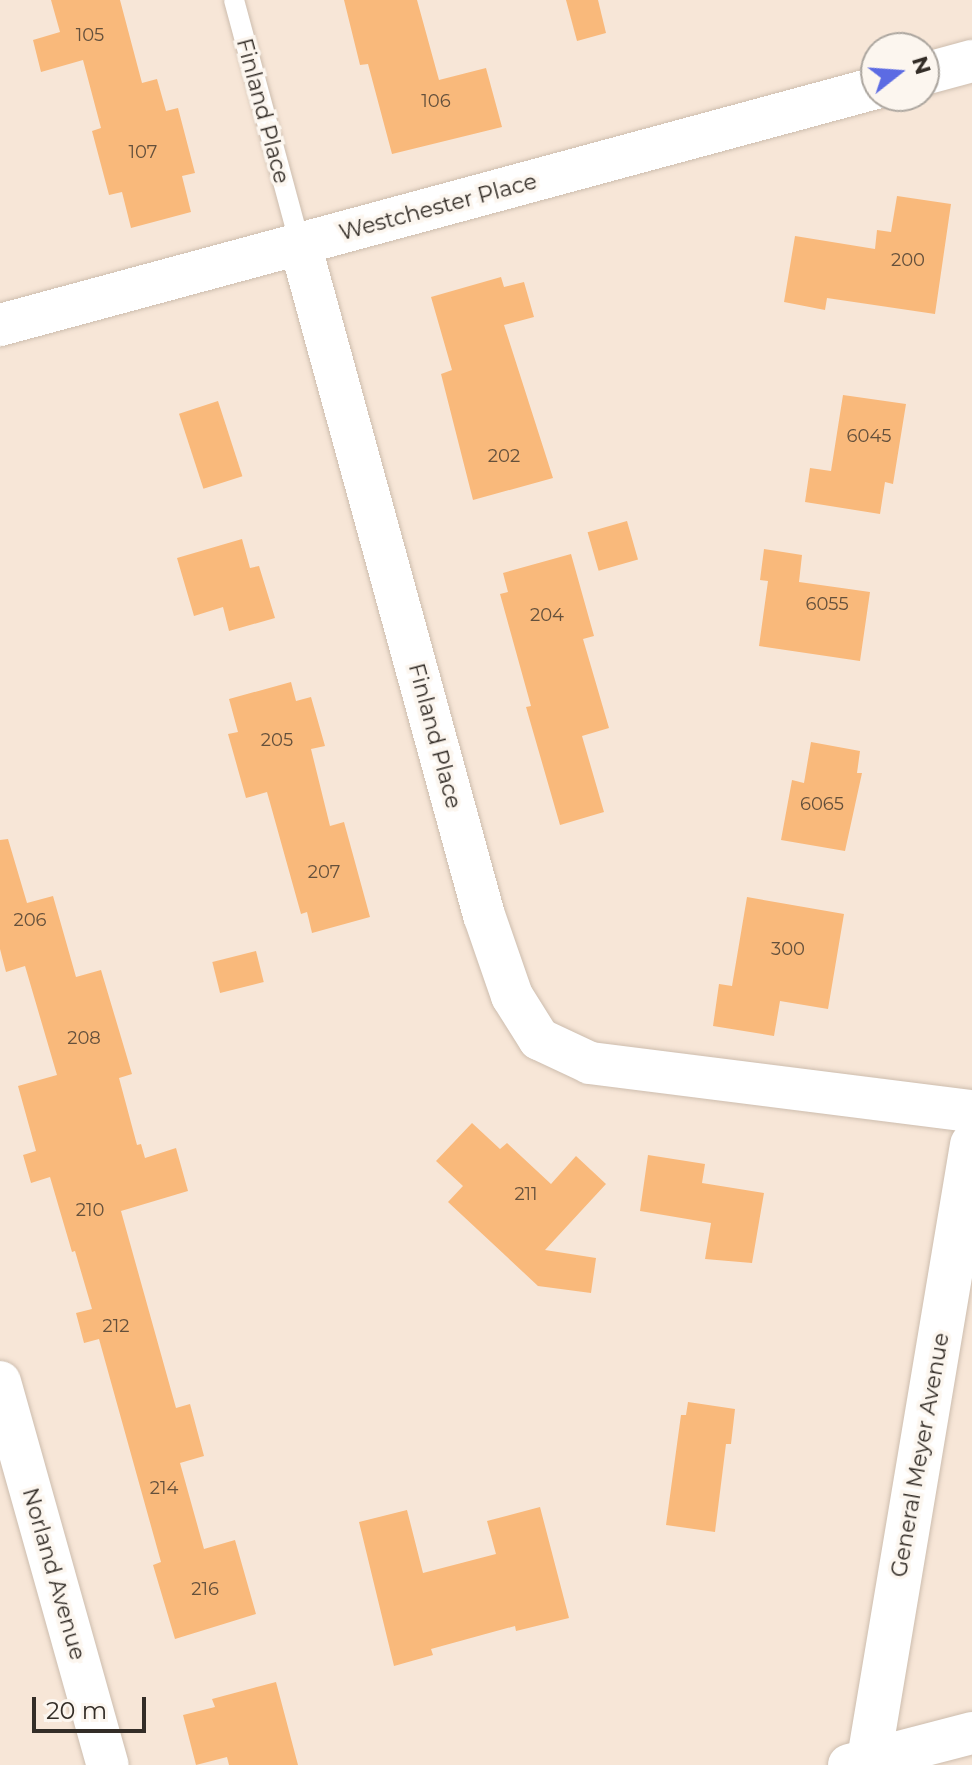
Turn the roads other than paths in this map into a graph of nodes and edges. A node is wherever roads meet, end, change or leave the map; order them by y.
1 (234, 0) edge
2 (972, 61) edge
3 (940, 70) edge
4 (860, 92) edge
5 (300, 244) junction
6 (0, 325) edge
7 (972, 1111) edge
8 (972, 1145) edge
9 (0, 1382) edge
10 (972, 1733) edge
11 (862, 1763) edge
12 (108, 1765) edge

1 - 5 lane, Finland Place
2 - 3 street
4 - 5 street, Westchester Place
5 - 6 street, Westchester Place
5 - 7 street, Finland Place
8 - 11 street, General Meyer Avenue
9 - 12 street, Norland Avenue
10 - 11 street

